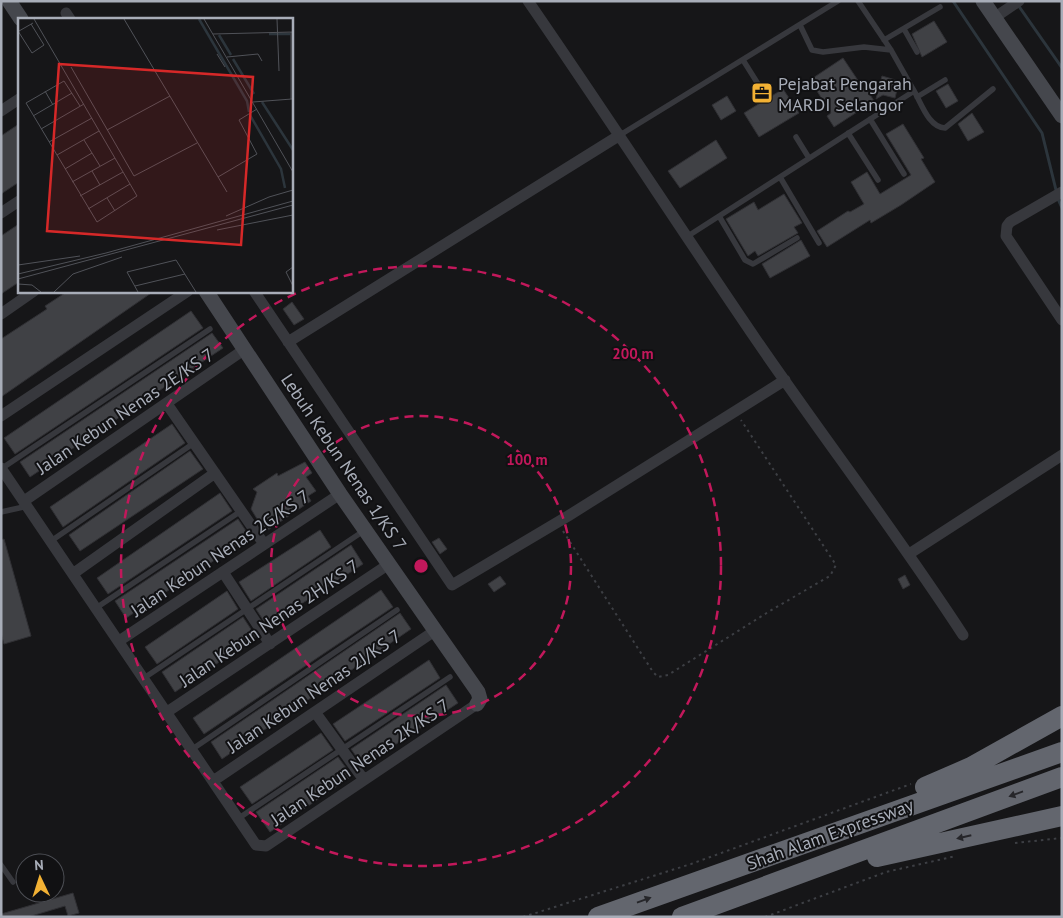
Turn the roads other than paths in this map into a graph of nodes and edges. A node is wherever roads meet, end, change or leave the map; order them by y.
1 (9, 1) edge
2 (528, 1) edge
3 (838, 1) edge
4 (858, 1) edge
5 (983, 1) edge
6 (1016, 3) edge
7 (940, 7) dead end
8 (20, 18) edge
9 (994, 18) junction
10 (800, 25) junction
11 (904, 28) junction
12 (884, 40) junction
13 (891, 50) junction
14 (917, 52) dead end
15 (743, 60) junction
16 (945, 80) dead end
17 (993, 89) dead end
18 (913, 90) junction
19 (765, 95) dead end
20 (918, 97) junction
21 (18, 100) edge
22 (1059, 108) edge
23 (1, 111) edge
24 (870, 119) junction
25 (848, 133) junction
26 (620, 135) junction
27 (796, 137) dead end
28 (809, 158) junction
29 (904, 174) dead end
30 (780, 177) junction
31 (878, 180) dead end
32 (1062, 192) edge
33 (18, 202) edge
34 (1, 213) edge
35 (720, 216) junction
36 (688, 236) junction
37 (797, 238) dead end
38 (820, 243) dead end
39 (33, 292) edge
40 (187, 292) edge
41 (207, 292) edge
42 (255, 292) edge
43 (1, 314) edge
44 (1062, 320) edge
45 (210, 329) dead end
46 (288, 342) junction
47 (245, 349) junction
48 (785, 380) junction
49 (167, 404) junction
50 (1, 416) edge
51 (194, 443) junction
52 (1062, 455) edge
53 (1, 468) edge
54 (215, 473) junction
55 (340, 494) junction
56 (26, 503) junction
57 (1, 512) edge
58 (241, 512) junction
59 (365, 530) junction
60 (51, 541) junction
61 (264, 544) junction
62 (909, 554) junction
63 (389, 564) junction
64 (223, 572) junction
65 (74, 574) junction
66 (96, 608) junction
67 (246, 609) junction
68 (397, 610) dead end
69 (436, 630) junction
70 (964, 635) dead end
71 (119, 641) junction
72 (270, 644) junction
73 (450, 677) dead end
74 (144, 678) junction
75 (477, 704) joint
76 (167, 712) junction
77 (316, 712) junction
78 (1062, 716) edge
79 (342, 748) junction
80 (192, 750) junction
81 (1062, 752) edge
82 (1062, 777) edge
83 (213, 780) junction
84 (364, 780) junction
85 (1062, 816) edge
86 (239, 818) junction
87 (796, 846) junction
88 (1, 865) edge
89 (13, 882) dead end
90 (714, 906) junction
91 (598, 917) edge
92 (682, 917) edge
93 (687, 917) edge

1 - 8 street
2 - 26 street
3 - 10 lane
4 - 12 lane
5 - 9 street
6 - 9 street
7 - 11 lane
9 - 22 street
10 - 13 lane
10 - 15 lane
11 - 12 lane
11 - 14 lane
12 - 13 lane
13 - 18 lane
15 - 19 lane
15 - 26 lane
16 - 20 lane
17 - 20 lane
18 - 20 lane
18 - 24 lane
21 - 23 street
24 - 25 lane
24 - 29 lane
25 - 28 lane
25 - 31 lane
26 - 36 street
26 - 46 street
27 - 28 lane
28 - 30 lane
30 - 35 lane
30 - 38 lane
32 - 44 street
33 - 34 street
35 - 36 lane
35 - 37 lane
36 - 48 street
39 - 43 street
40 - 50 street
41 - 47 street, Lebuh Kebun Nenas 1/KS 7
42 - 46 street
45 - 53 lane
46 - 48 street
47 - 49 street, Jalan Kebun Nenas 2E/KS 7
47 - 55 street, Lebuh Kebun Nenas 1/KS 7
48 - 62 street
49 - 51 street
49 - 56 street, Jalan Kebun Nenas 2E/KS 7
51 - 54 street
51 - 60 lane
52 - 62 street
53 - 56 street
54 - 58 street
54 - 65 street
55 - 59 street, Lebuh Kebun Nenas 1/KS 7
55 - 61 street, Jalan Kebun Nenas 2G/KS 7
56 - 57 lane
56 - 60 street
58 - 61 street
58 - 66 lane
59 - 63 street, Lebuh Kebun Nenas 1/KS 7
59 - 67 lane
60 - 65 street
61 - 64 street, Jalan Kebun Nenas 2G/KS 7
62 - 70 street
63 - 69 street, Lebuh Kebun Nenas 1/KS 7
63 - 72 street, Jalan Kebun Nenas 2H/KS 7
64 - 67 street
64 - 71 street, Jalan Kebun Nenas 2G/KS 7
65 - 66 street
66 - 71 street
67 - 72 street
67 - 74 lane
68 - 80 lane
69 - 75 street, Lebuh Kebun Nenas 1/KS 7
69 - 77 street, Jalan Kebun Nenas 2J/KS 7
71 - 74 street
72 - 76 street, Jalan Kebun Nenas 2H/KS 7
73 - 79 lane
74 - 76 street
75 - 84 street, Jalan Kebun Nenas 2K/KS 7
76 - 80 street
77 - 79 street
77 - 83 street, Jalan Kebun Nenas 2J/KS 7
78 - 87 highway
79 - 84 street
79 - 86 lane
80 - 83 street
81 - 87 highway, Shah Alam Expressway
82 -> 90 highway, Shah Alam Expressway
83 - 86 street
84 - 86 street, Jalan Kebun Nenas 2K/KS 7
85 -> 90 highway
91 -> 87 highway, Shah Alam Expressway
88 - 89 lane
90 - 92 highway, Shah Alam Expressway
90 - 93 highway

